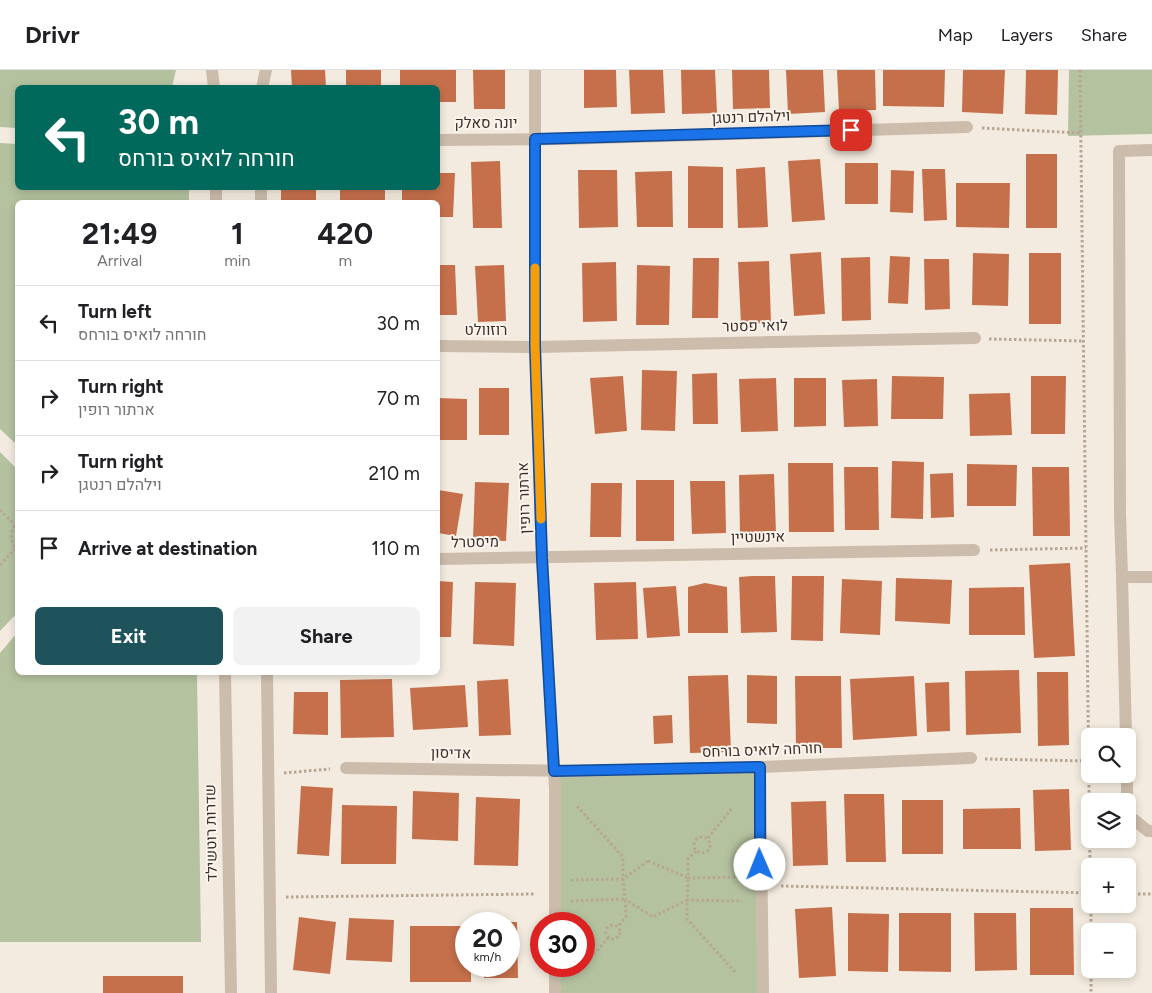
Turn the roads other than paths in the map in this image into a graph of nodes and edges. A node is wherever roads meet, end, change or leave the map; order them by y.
1 (212, 70) edge
2 (266, 70) edge
3 (535, 70) edge
4 (214, 85) edge
5 (263, 85) edge
6 (967, 127) road end
7 (535, 139) junction
8 (440, 140) edge
9 (1152, 150) edge
10 (975, 338) road end
11 (440, 346) edge
12 (535, 346) junction
13 (974, 550) road end
14 (542, 558) junction
15 (440, 559) edge
16 (1122, 577) junction
17 (1152, 577) edge
18 (225, 675) edge
19 (267, 675) edge
20 (1126, 728) edge
21 (971, 758) road end
22 (760, 767) junction
23 (346, 768) road end
24 (554, 771) junction
25 (1136, 821) edge
26 (1152, 831) edge
27 (555, 912) edge
28 (555, 977) edge
29 (231, 993) edge
30 (271, 993) edge
31 (555, 993) edge
32 (763, 993) edge

1 - 4 street
2 - 5 street
3 - 7 street, ארתור רופין
6 - 7 street, וילהלם רנטגן
7 - 8 street, יונה סאלק
7 - 12 street, ארתור רופין
9 - 16 street
10 - 12 street, לואי פסטר
11 - 12 street, רוזוולט
12 - 14 street, ארתור רופין
13 - 14 street, אינשטיין
14 - 15 street, מיסטרל
14 - 24 street, ארתור רופין
16 - 17 street
16 - 20 street
18 - 29 street, שדרות רוטשילד
19 - 30 street
21 - 22 street, חורחה לואיס בורחס
22 - 24 street, חורחה לואיס בורחס
22 - 32 street
23 - 24 street, אדיסון
24 - 27 street, ארתור רופין
25 - 26 street
28 - 31 street

